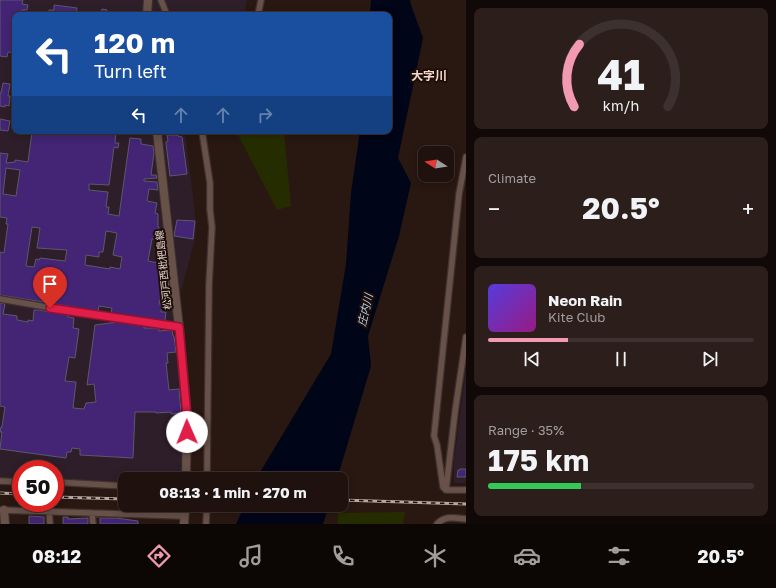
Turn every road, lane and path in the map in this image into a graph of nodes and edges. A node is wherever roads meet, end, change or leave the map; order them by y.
1 (148, 0) edge
2 (160, 0) edge
3 (261, 0) edge
4 (147, 12) edge
5 (166, 12) edge
6 (259, 12) edge
7 (157, 134) edge
8 (202, 134) edge
9 (466, 157) edge
10 (0, 299) edge
11 (179, 327) junction
12 (466, 337) edge
13 (186, 472) edge
14 (207, 472) edge
15 (0, 481) edge
16 (12, 482) edge
17 (64, 483) edge
18 (118, 486) edge
19 (446, 490) junction
20 (466, 490) edge
21 (2, 510) edge
22 (12, 510) edge
23 (49, 512) edge
24 (64, 512) edge
25 (207, 512) edge
26 (92, 513) junction
27 (184, 517) edge
28 (466, 519) edge
29 (5, 524) edge
30 (50, 524) edge
31 (93, 524) edge
32 (206, 524) edge
33 (436, 524) edge

1 - 4 main road
2 - 5 street
3 - 6 street
7 - 11 main road, 松河戸西枇杷島線
8 - 14 street
9 - 19 street
10 - 11 street
11 - 13 main road, 松河戸西枇杷島線
12 - 19 street
15 - 16 street
17 - 18 street
19 - 20 street
21 - 22 street
21 - 29 main road
23 - 30 street
24 - 26 street
25 - 32 street
26 - 27 street
26 - 31 street
28 - 33 street

